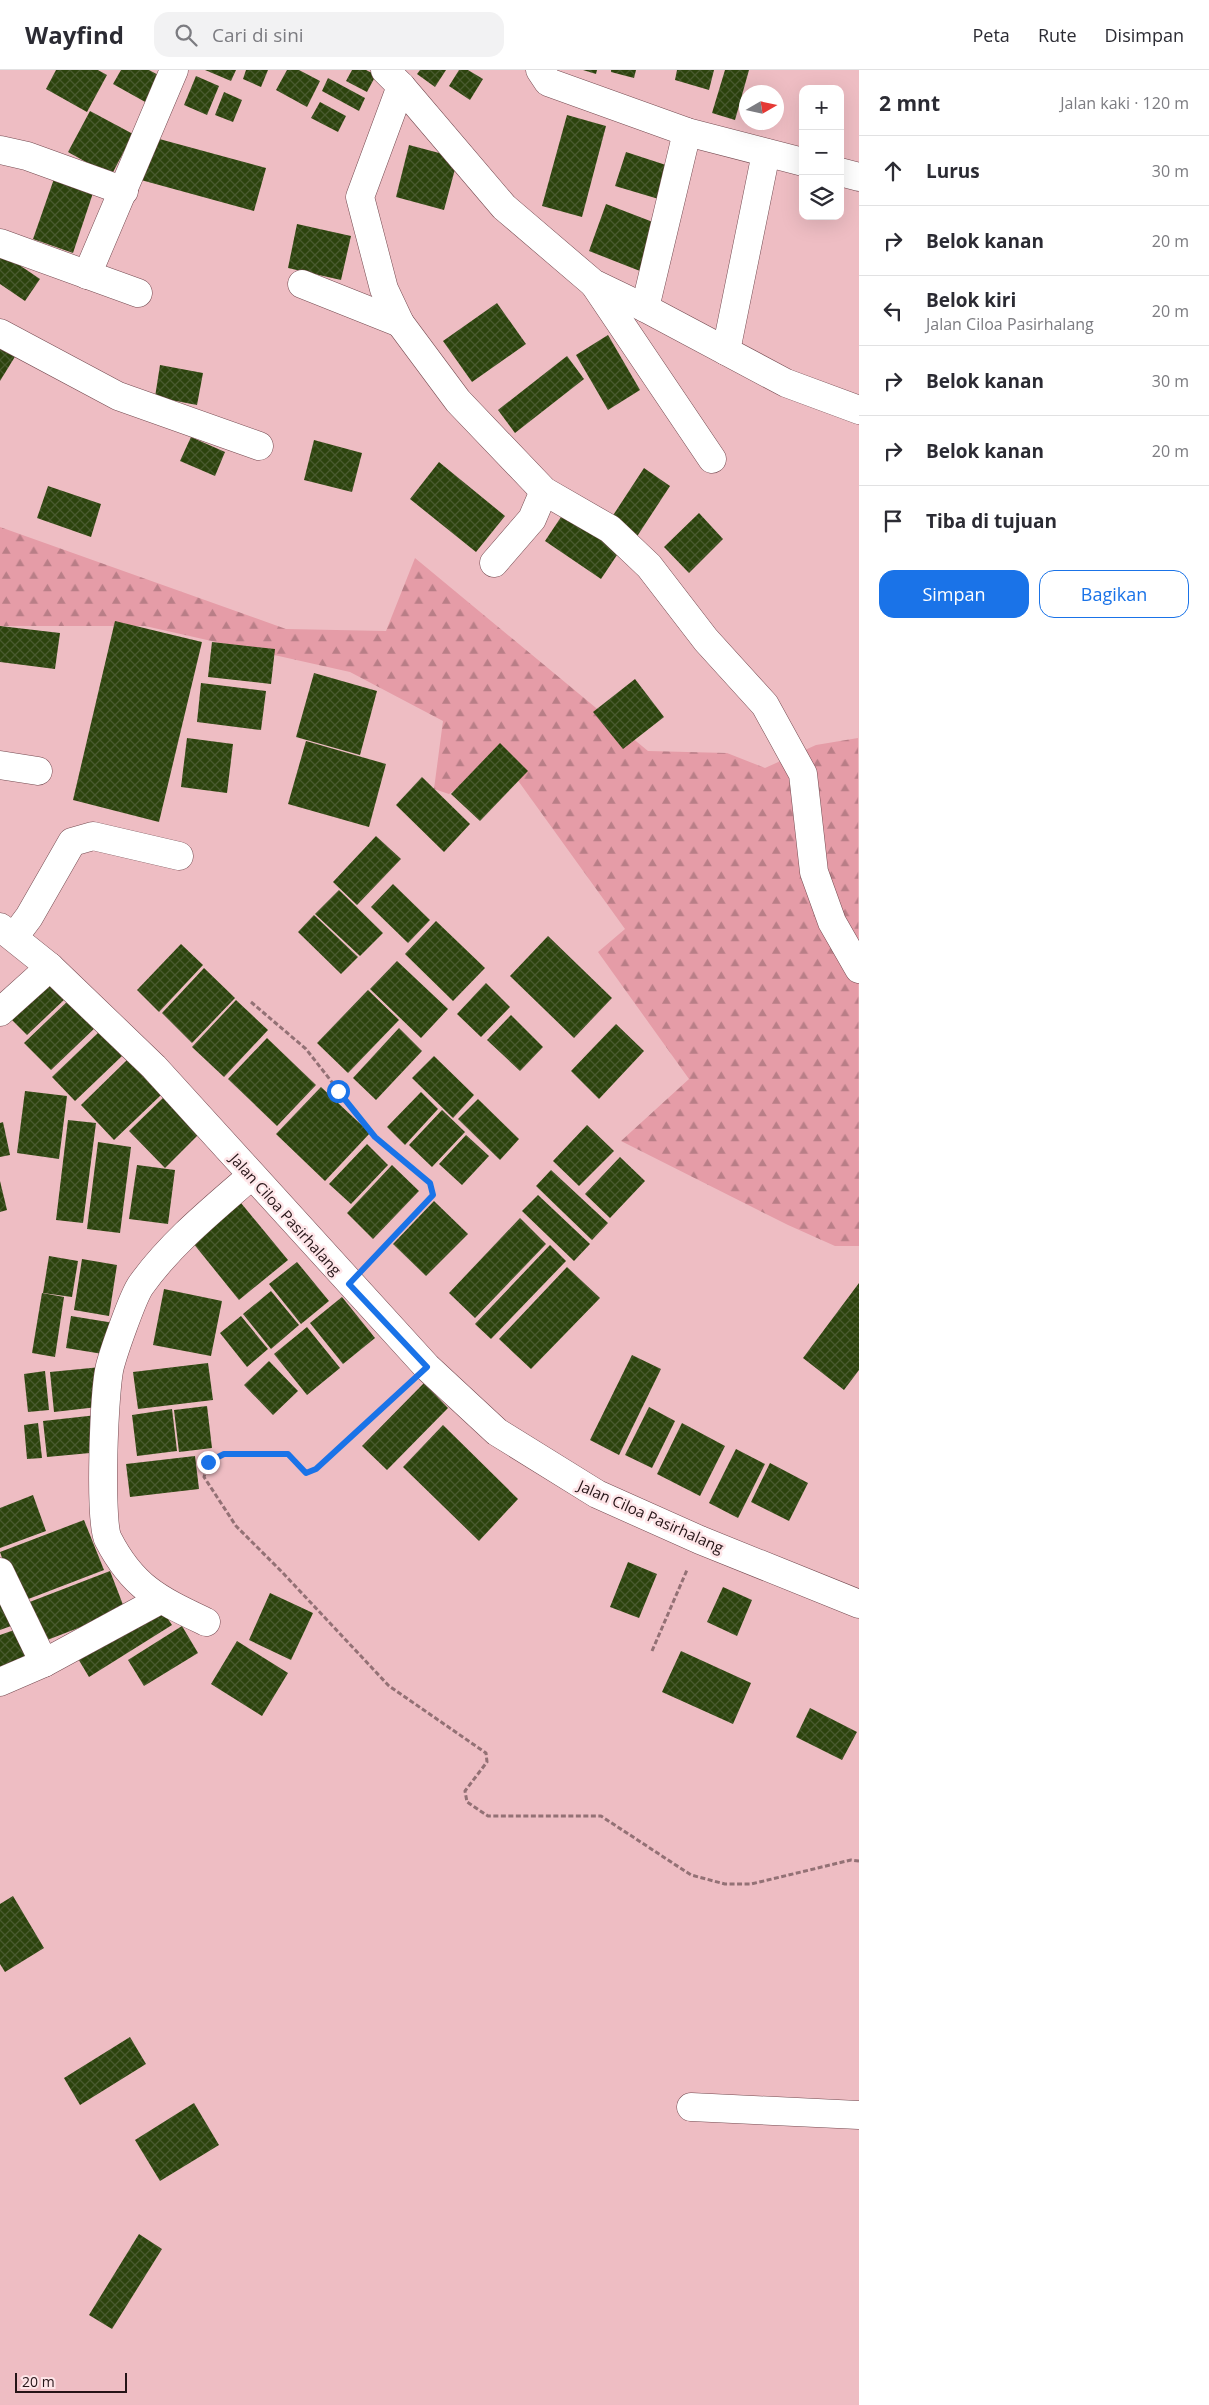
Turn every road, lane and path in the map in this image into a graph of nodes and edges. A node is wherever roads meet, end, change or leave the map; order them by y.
1 (174, 70) edge
2 (540, 70) edge
3 (393, 78) edge
4 (687, 132) junction
5 (0, 150) edge
6 (766, 153) junction
7 (799, 161) edge
8 (844, 173) edge
9 (859, 177) edge
10 (124, 191) junction
11 (0, 243) edge
12 (87, 275) junction
13 (593, 283) junction
14 (302, 284) dead end
15 (138, 293) dead end
16 (646, 308) junction
17 (400, 323) junction
18 (0, 333) edge
19 (726, 351) junction
20 (859, 410) edge
21 (259, 446) dead end
22 (712, 458) dead end
23 (544, 491) junction
24 (494, 563) dead end
25 (0, 765) edge
26 (38, 771) dead end
27 (179, 856) dead end
28 (7, 932) edge
29 (50, 967) junction
30 (859, 969) edge
31 (250, 1002) dead end
32 (0, 1012) edge
33 (251, 1176) junction
34 (349, 1284) junction
35 (427, 1367) junction
36 (700, 1540) junction
37 (0, 1572) edge
38 (160, 1600) junction
39 (859, 1604) edge
40 (206, 1622) dead end
41 (652, 1651) dead end
42 (44, 1663) junction
43 (0, 1682) edge
44 (859, 1861) edge
45 (690, 2108) dead end
46 (859, 2115) edge

1 - 10 street
2 - 4 street
3 - 13 street
3 - 17 street
4 - 6 street
4 - 16 street
5 - 10 street
6 - 7 street
6 - 19 street
8 - 9 street
10 - 12 street
11 - 12 street
12 - 15 street
13 - 16 street
13 - 22 street
14 - 17 street
16 - 19 street
17 - 23 street
18 - 21 street
19 - 20 street
23 - 24 street
23 - 30 street
25 - 26 street
27 - 28 street
28 - 29 street, Jalan Ciloa Pasirhalang
29 - 32 street
29 - 33 street, Jalan Ciloa Pasirhalang
31 - 34 path
33 - 34 street, Jalan Ciloa Pasirhalang
33 - 38 street
34 - 35 street, Jalan Ciloa Pasirhalang
35 - 36 street, Jalan Ciloa Pasirhalang
35 - 44 path
36 - 39 street, Jalan Ciloa Pasirhalang
36 - 41 path
37 - 42 street
38 - 40 street
38 - 42 street
42 - 43 street
45 - 46 street

